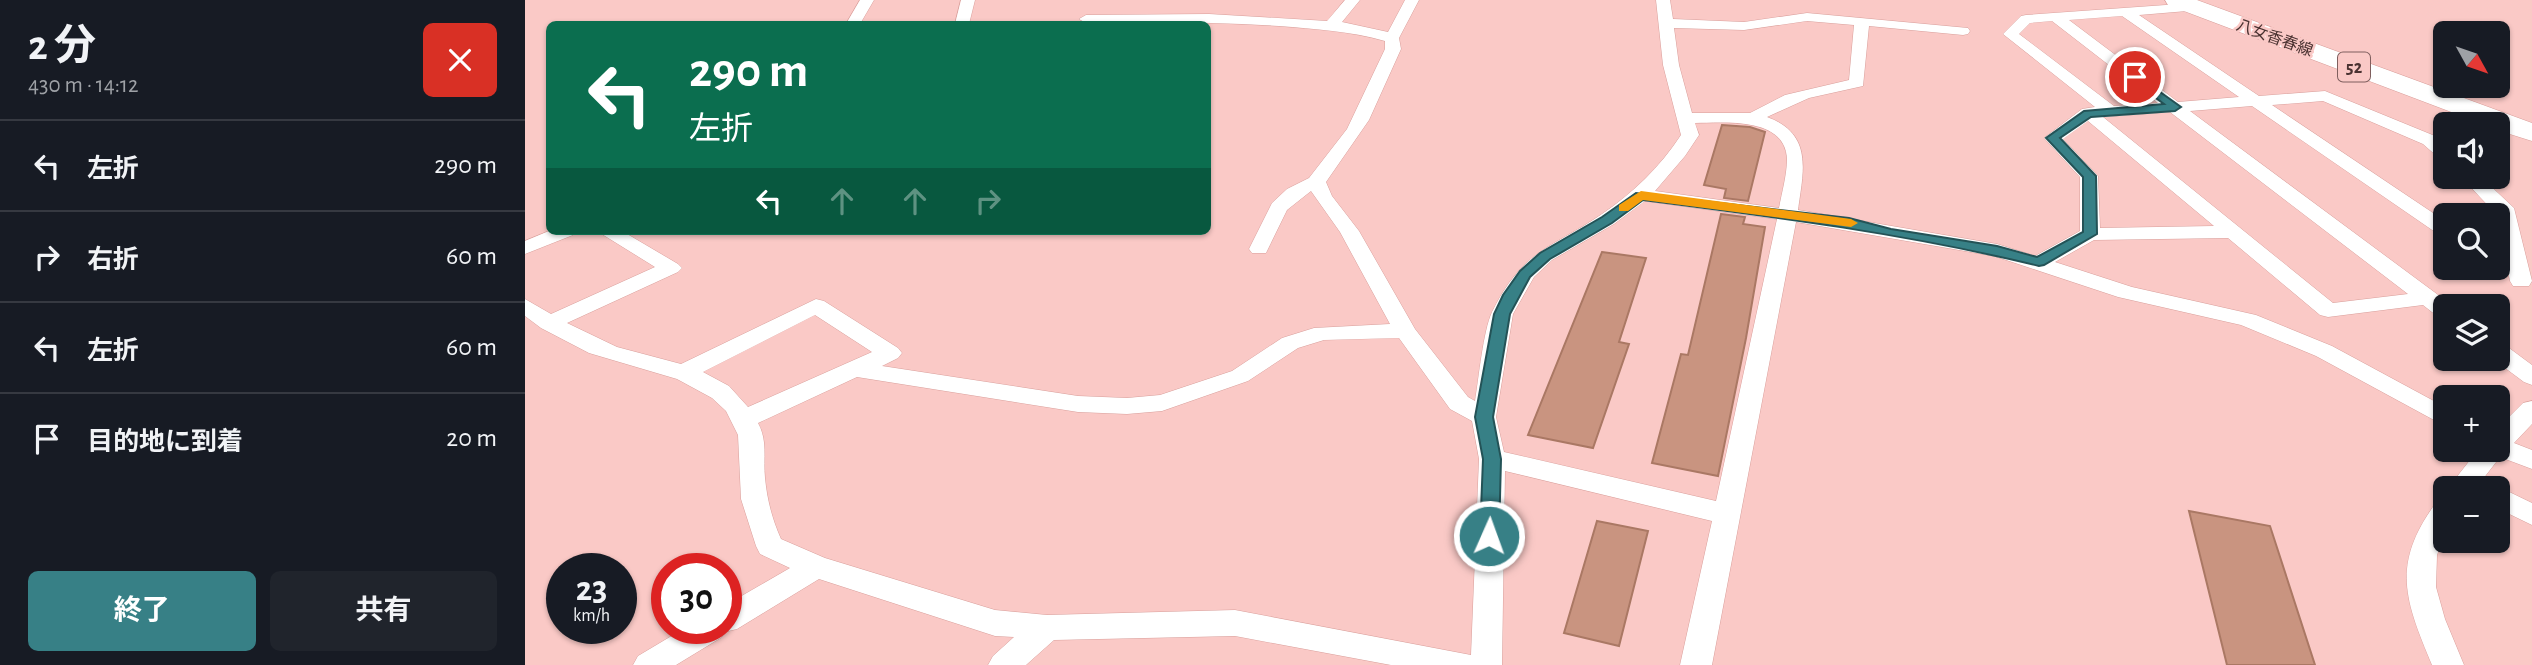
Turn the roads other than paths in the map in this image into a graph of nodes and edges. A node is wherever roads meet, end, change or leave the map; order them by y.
1 (867, 0) edge
2 (968, 0) edge
3 (1353, 0) edge
4 (1412, 0) edge
5 (1663, 0) edge
6 (2185, 4) edge
7 (2126, 13) junction
8 (2055, 17) junction
9 (1086, 19) dead end
10 (1254, 20) junction
11 (855, 21) edge
12 (963, 21) edge
13 (1179, 21) edge
14 (1211, 21) edge
15 (1862, 22) junction
16 (1666, 23) junction
17 (1331, 26) junction
18 (1963, 31) dead end
19 (1219, 32) dead end
20 (1392, 38) junction
21 (2256, 102) junction
22 (2175, 107) junction
23 (2111, 111) junction
24 (2088, 113) junction
25 (1683, 118) junction
26 (1754, 118) junction
27 (2532, 133) edge
28 (2433, 143) edge
29 (1317, 182) junction
30 (2483, 189) edge
31 (1641, 195) junction
32 (1788, 214) junction
33 (2433, 222) edge
34 (2232, 232) junction
35 (2090, 234) junction
36 (556, 235) edge
37 (614, 235) edge
38 (525, 248) edge
39 (1259, 248) dead end
40 (2039, 262) junction
41 (2510, 274) edge
42 (2526, 285) edge
43 (2428, 298) junction
44 (2433, 302) edge
45 (525, 306) edge
46 (549, 323) junction
47 (1405, 331) junction
48 (2510, 360) edge
49 (854, 369) junction
50 (685, 372) junction
51 (2532, 377) edge
52 (2532, 409) edge
53 (2433, 411) edge
54 (1484, 417) junction
55 (744, 419) junction
56 (2510, 432) edge
57 (2510, 451) edge
58 (1492, 459) junction
59 (2532, 460) edge
60 (2510, 503) edge
61 (1727, 514) junction
62 (2532, 515) edge
63 (2433, 528) edge
64 (816, 567) junction
65 (742, 611) edge
66 (1047, 628) junction
67 (684, 644) edge
68 (649, 665) edge
69 (1004, 665) edge
70 (1462, 665) edge
71 (1486, 665) edge
72 (1696, 665) edge
73 (2448, 665) edge

1 - 11 street
2 - 12 street
3 - 17 street
4 - 20 street
5 - 16 street
6 - 7 street
6 - 27 main road, 八女香春線 / 52
7 - 8 street
7 - 21 street
8 - 22 street
8 - 23 street
9 - 13 street
10 - 14 street
10 - 17 street
10 - 19 street
15 - 16 street
15 - 18 street
15 - 26 street
16 - 25 street
17 - 20 street
20 - 29 street
21 - 22 street
21 - 28 street
21 - 33 street
22 - 23 street
22 - 43 street
23 - 24 street
24 - 34 street
24 - 35 street
25 - 26 street
25 - 31 street
26 - 32 street
29 - 39 street
29 - 47 street
30 - 42 street
31 - 32 street
31 - 54 street
32 - 40 street
32 - 61 street
34 - 35 street
34 - 43 street
35 - 40 street
36 - 38 street
37 - 46 street
40 - 53 street
41 - 42 street
43 - 44 street
45 - 46 street
46 - 50 street
47 - 49 street
47 - 54 street
48 - 51 street
49 - 50 street
49 - 55 street
50 - 55 street
52 - 56 street
54 - 58 street
55 - 64 street
57 - 59 street
58 - 61 street
58 - 71 street
60 - 62 street
61 - 72 street
63 - 73 street
64 - 65 street
64 - 66 street
66 - 69 street
66 - 70 street
67 - 68 street

